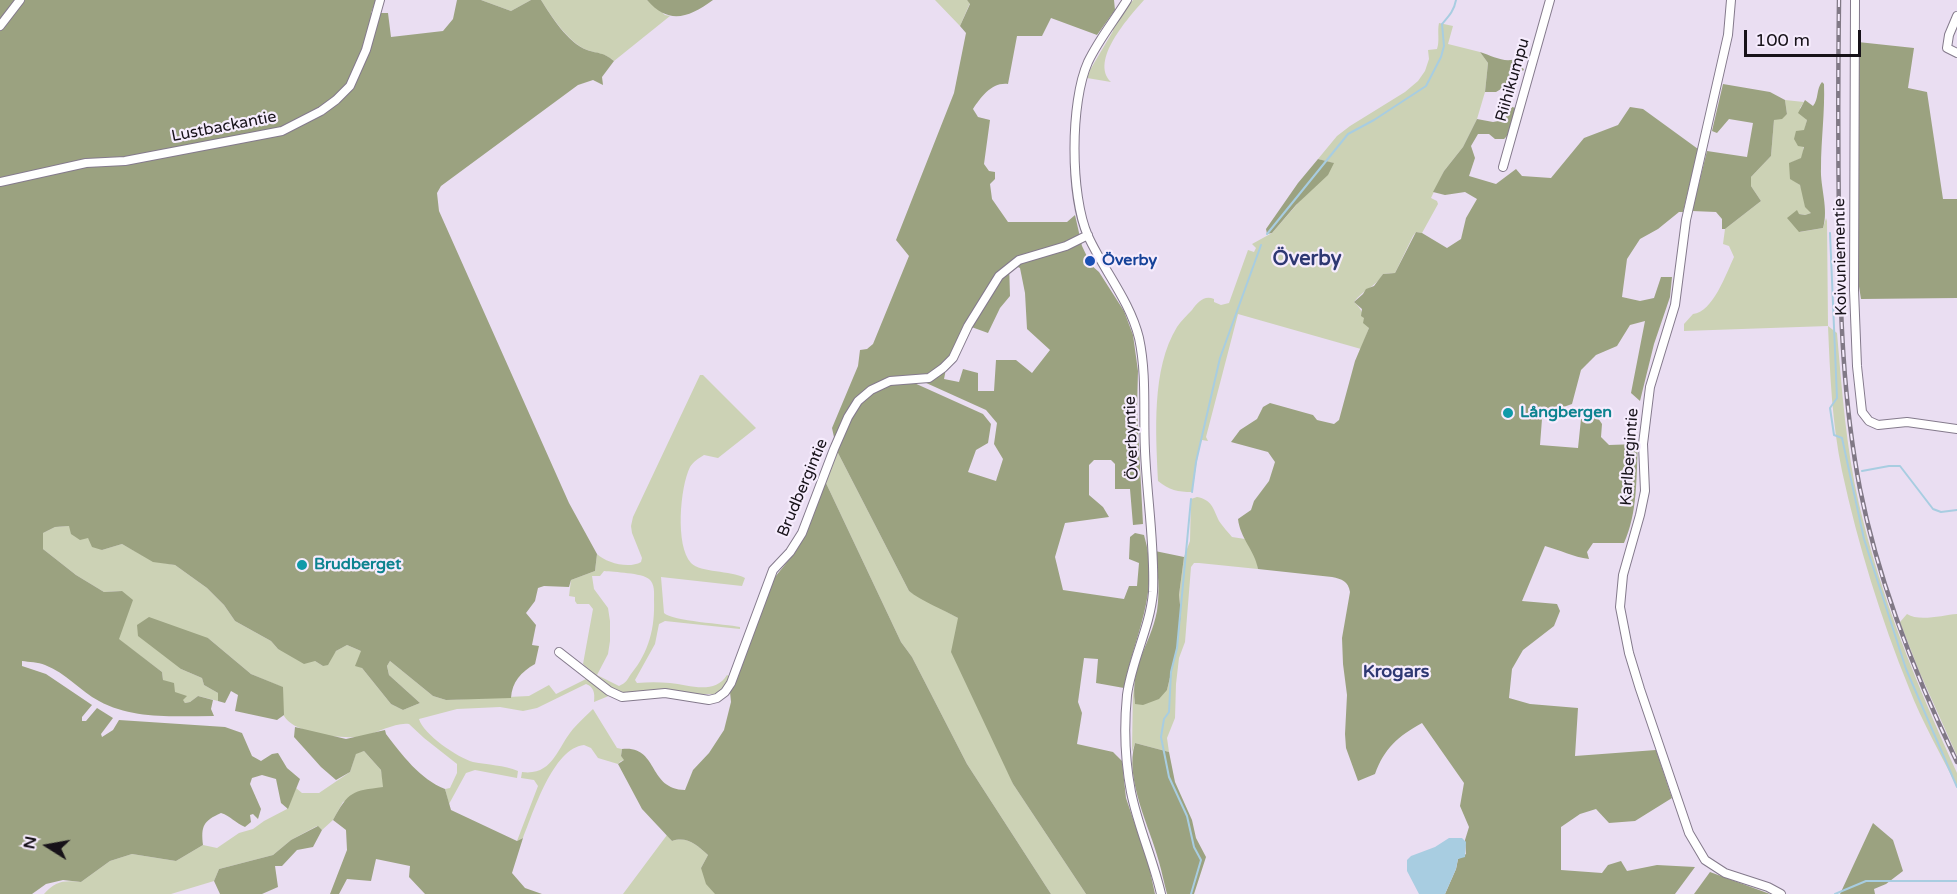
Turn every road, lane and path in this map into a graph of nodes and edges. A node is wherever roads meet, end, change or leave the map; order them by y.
1 (20, 0) edge
2 (380, 0) edge
3 (1127, 0) edge
4 (1550, 0) edge
5 (1731, 0) edge
6 (1855, 0) edge
7 (1957, 16) edge
8 (0, 26) edge
9 (1957, 53) edge
10 (1503, 167) dead end
11 (0, 182) edge
12 (1088, 235) junction
13 (1957, 429) edge
14 (559, 652) dead end
15 (1161, 894) edge
16 (1781, 894) edge

1 - 8 street
2 - 11 street, Lustbackantie
3 - 12 street, Överbyntie
4 - 10 street, Riihikumpu
5 - 16 street, Karlbergintie
6 - 13 street, Koivuniementie
7 - 9 street
12 - 14 street, Brudbergintie
12 - 15 street, Överbyntie

